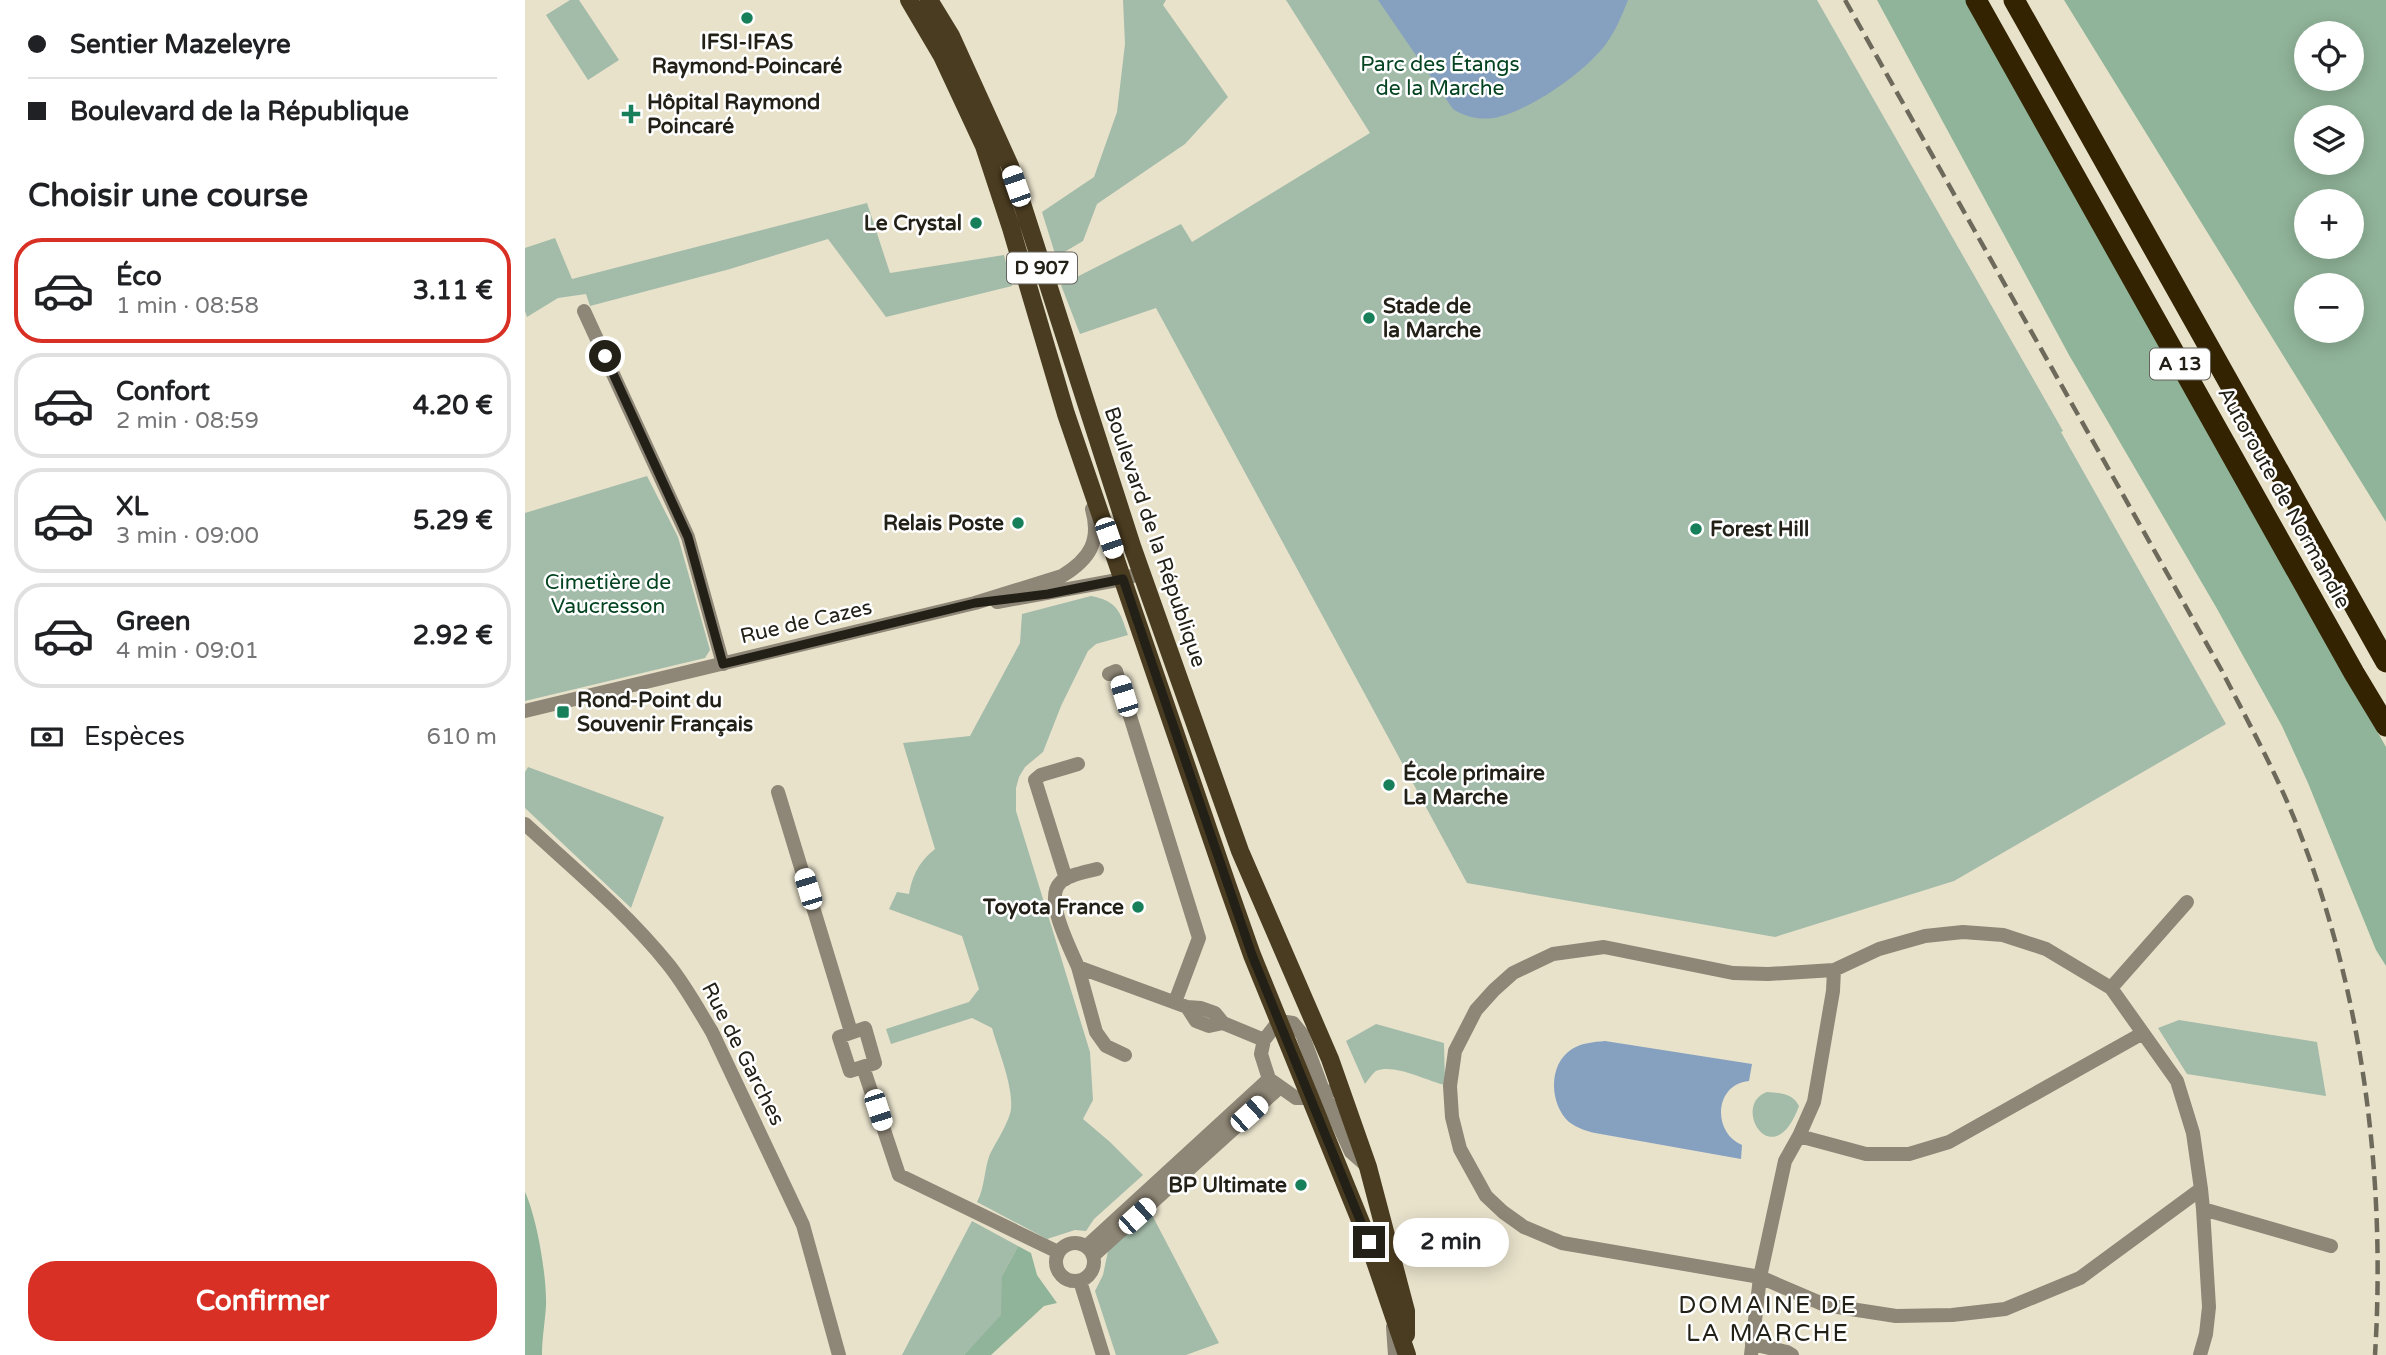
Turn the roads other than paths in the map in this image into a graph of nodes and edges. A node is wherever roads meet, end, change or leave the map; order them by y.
1 (909, 0) edge
2 (929, 0) edge
3 (1976, 0) edge
4 (2014, 0) edge
5 (584, 311) dead end
6 (1085, 470) junction
7 (1109, 538) junction
8 (1132, 545) junction
9 (1087, 557) junction
10 (1142, 573) junction
11 (1123, 579) junction
12 (975, 603) junction
13 (2386, 662) edge
14 (723, 664) junction
15 (1109, 674) dead end
16 (525, 711) edge
17 (2386, 726) edge
18 (1077, 764) dead end
19 (778, 792) dead end
20 (525, 824) edge
21 (1097, 869) dead end
22 (1066, 879) junction
23 (2187, 902) dead end
24 (1078, 967) junction
25 (1834, 970) junction
26 (2111, 988) junction
27 (1181, 1004) junction
28 (1279, 1021) junction
29 (2143, 1033) junction
30 (1263, 1040) junction
31 (1125, 1055) dead end
32 (1275, 1083) junction
33 (1325, 1093) junction
34 (1799, 1136) junction
35 (2201, 1189) junction
36 (2203, 1209) junction
37 (2331, 1247) dead end
38 (1090, 1251) junction
39 (1058, 1252) junction
40 (1760, 1277) junction
41 (1080, 1281) junction
42 (1751, 1350) edge
43 (1403, 1353) edge
44 (839, 1355) edge
45 (1103, 1355) edge
46 (1792, 1355) edge
47 (2200, 1355) edge

1 - 6 main road, Boulevard de la République / D 907
2 - 8 main road, Boulevard de la République / D 907
3 - 17 highway, Autoroute de Normandie / A 13
4 - 13 highway, Autoroute de Normandie / A 13
5 - 14 street
6 - 7 main road, Boulevard de la République / D 907
6 - 9 street
7 - 8 street
7 - 9 street, Rue de Cazes
7 - 11 main road, Boulevard de la République / D 907
8 - 10 main road, Boulevard de la République / D 907
9 - 12 street, Rue de Cazes
10 - 11 street, Rue de Cazes
10 - 33 main road, Boulevard de la République / D 907
11 - 12 street, Rue de Cazes
11 - 28 main road, Boulevard de la République / D 907
12 - 14 street, Rue de Cazes
14 - 16 street, Rue de Cazes
15 - 27 street
18 - 22 street
19 - 39 street
20 - 44 street, Rue de Garches
21 - 22 street
22 - 24 street
23 - 26 street
24 - 27 street
24 - 31 street
25 - 26 street
25 - 34 street
25 - 40 street
26 - 29 street
27 - 30 street
28 - 30 street
28 - 33 main road, Boulevard de la République / D 907
29 - 34 street
29 - 35 street
30 - 32 street
32 - 33 street
32 - 38 street
33 - 43 main road, Boulevard de la République / D 907
33 - 43 main road, Boulevard de la République / D 907
34 - 40 street
35 - 36 street
35 - 40 street
36 - 37 street
36 - 47 street
38 - 39 street
38 - 41 street
39 - 41 street
40 - 42 street
41 - 45 street
42 - 46 street

